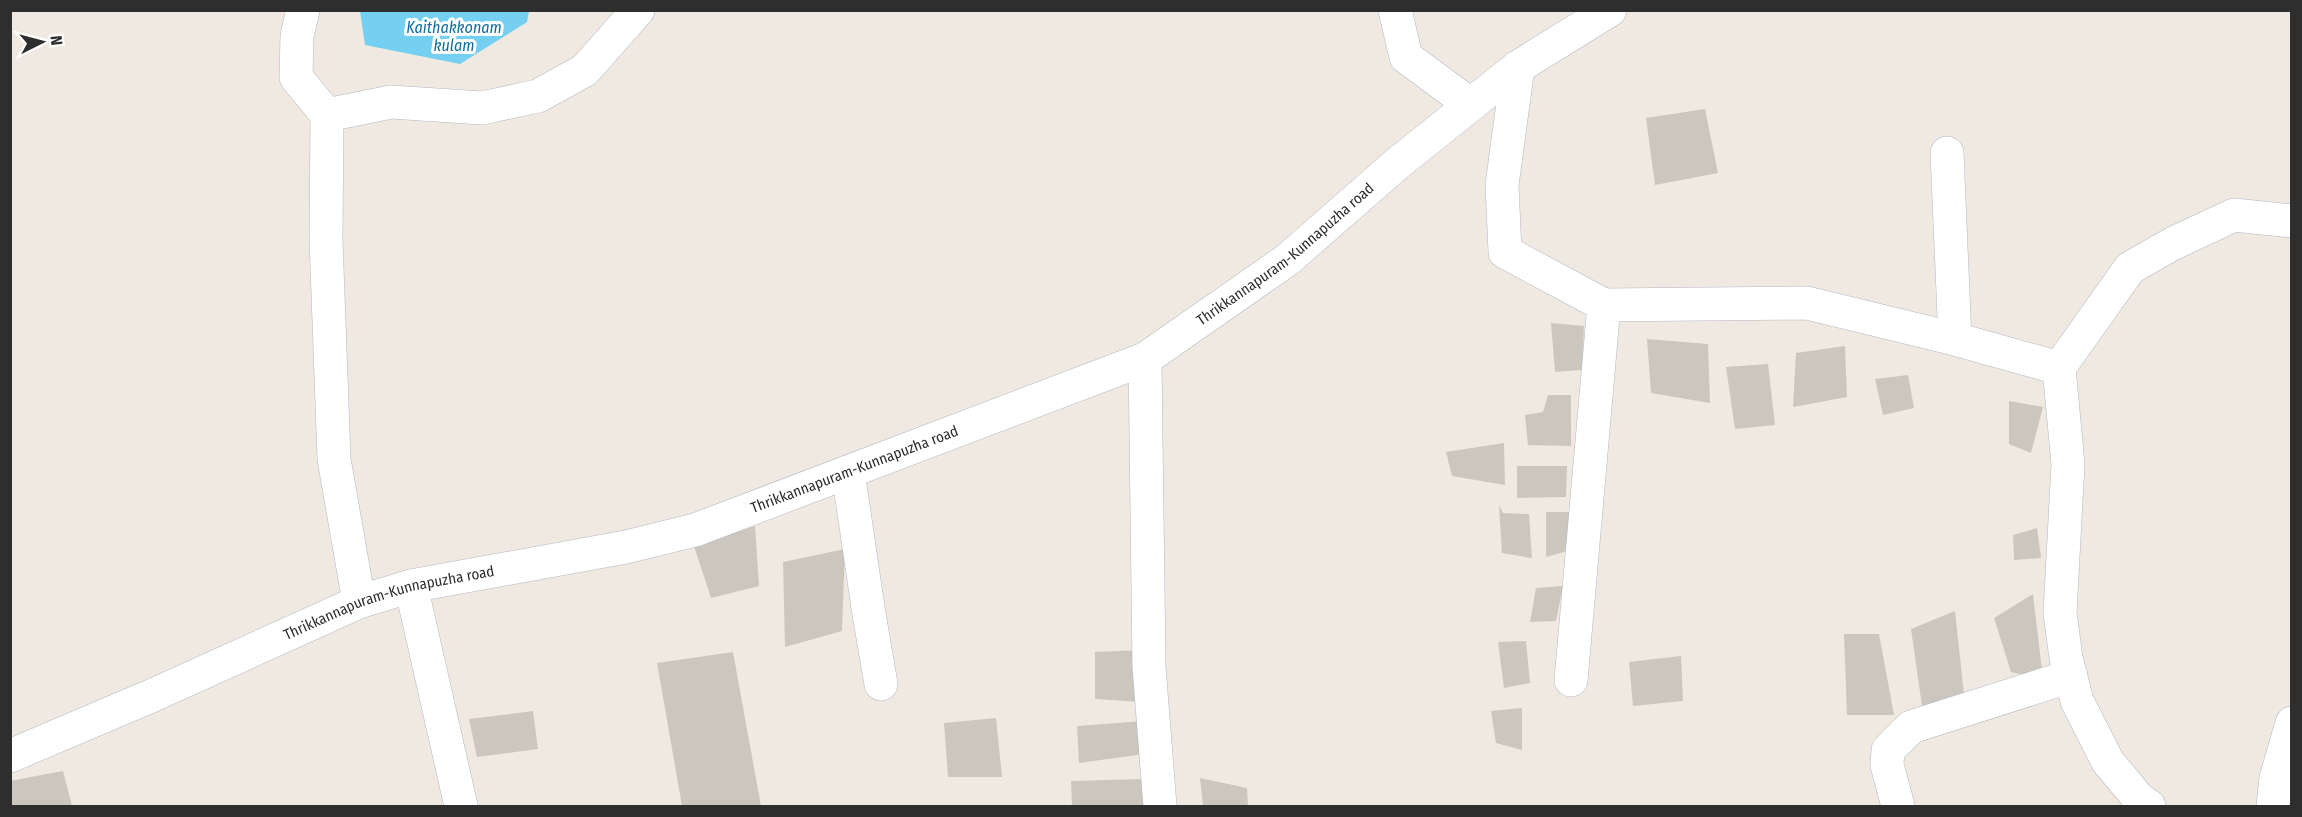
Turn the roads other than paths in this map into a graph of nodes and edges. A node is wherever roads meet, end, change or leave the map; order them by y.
1 (303, 10) edge
2 (1395, 10) edge
3 (1610, 10) edge
4 (638, 11) edge
5 (1518, 67) junction
6 (1471, 105) junction
7 (327, 115) junction
8 (1947, 153) dead end
9 (2292, 221) edge
10 (1604, 305) junction
11 (1954, 339) junction
12 (1144, 359) junction
13 (2060, 368) junction
14 (848, 472) junction
15 (411, 586) junction
16 (359, 602) junction
17 (2071, 676) junction
18 (1571, 680) dead end
19 (881, 684) dead end
20 (2292, 723) edge
21 (10, 756) edge
22 (461, 807) edge
23 (1160, 807) edge
24 (1898, 807) edge
25 (2149, 807) edge
26 (2273, 807) edge

1 - 7 street
2 - 6 street
3 - 5 street, Thrikkannapuram-Kunnapuzha road
4 - 7 street
5 - 6 street, Thrikkannapuram-Kunnapuzha road
5 - 10 street
6 - 12 street, Thrikkannapuram-Kunnapuzha road
7 - 16 street
8 - 11 street
9 - 13 street
10 - 11 street
10 - 18 street
11 - 13 street
12 - 14 street, Thrikkannapuram-Kunnapuzha road
12 - 23 street
13 - 17 street
14 - 15 street, Thrikkannapuram-Kunnapuzha road
14 - 19 street
15 - 16 street, Thrikkannapuram-Kunnapuzha road
15 - 22 street
16 - 21 street, Thrikkannapuram-Kunnapuzha road
17 - 24 street
17 - 25 street
20 - 26 street

